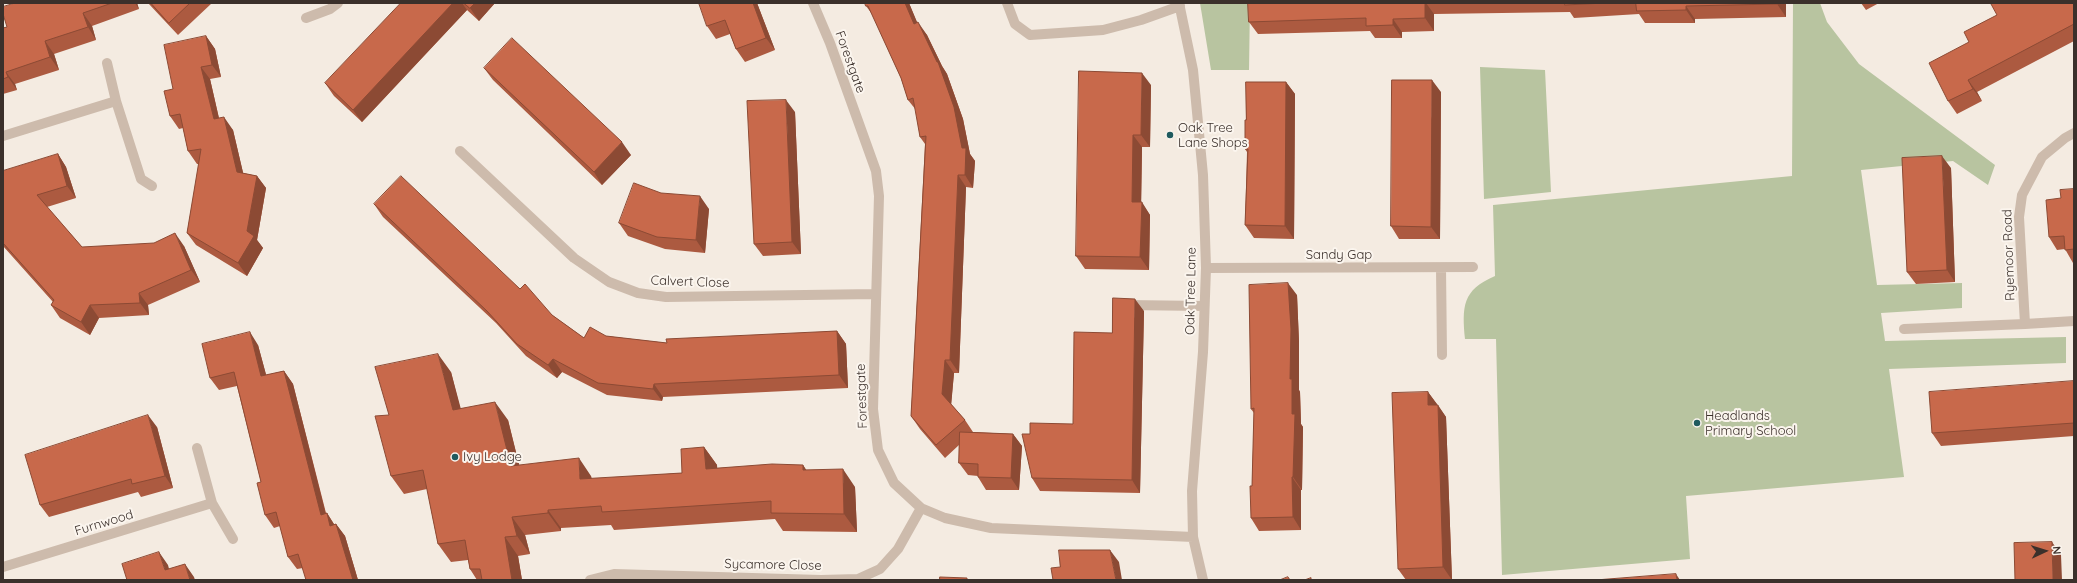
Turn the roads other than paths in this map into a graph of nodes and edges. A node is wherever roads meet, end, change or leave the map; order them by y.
1 (338, 3) edge
2 (813, 3) edge
3 (1008, 3) edge
4 (1180, 4) edge
5 (306, 18) dead end
6 (107, 63) dead end
7 (116, 100) junction
8 (2074, 134) edge
9 (3, 136) edge
10 (460, 151) dead end
11 (152, 186) dead end
12 (1473, 267) dead end
13 (1206, 268) junction
14 (1441, 268) junction
15 (875, 294) junction
16 (1116, 304) edge
17 (1204, 306) junction
18 (2074, 321) edge
19 (2025, 324) junction
20 (1904, 329) dead end
21 (1442, 355) dead end
22 (197, 448) dead end
23 (212, 503) junction
24 (921, 508) junction
25 (1193, 537) junction
26 (233, 539) dead end
27 (3, 567) edge
28 (590, 580) edge
29 (1203, 580) edge

1 - 5 street
2 - 15 street, Forestgate
3 - 4 street
4 - 13 street, Oak Tree Lane
6 - 7 street
7 - 9 street
7 - 11 street
8 - 19 street, Ryemoor Road
10 - 15 street, Calvert Close
12 - 14 street, Sandy Gap
13 - 14 street, Sandy Gap
13 - 17 street, Oak Tree Lane
14 - 21 street
15 - 24 street, Forestgate
16 - 17 street
17 - 25 street, Oak Tree Lane
18 - 19 street
19 - 20 street
22 - 23 street
23 - 26 street
23 - 27 street, Furnwood
24 - 25 street, Forestgate
24 - 28 street, Sycamore Close
25 - 29 street, Oak Tree Lane

